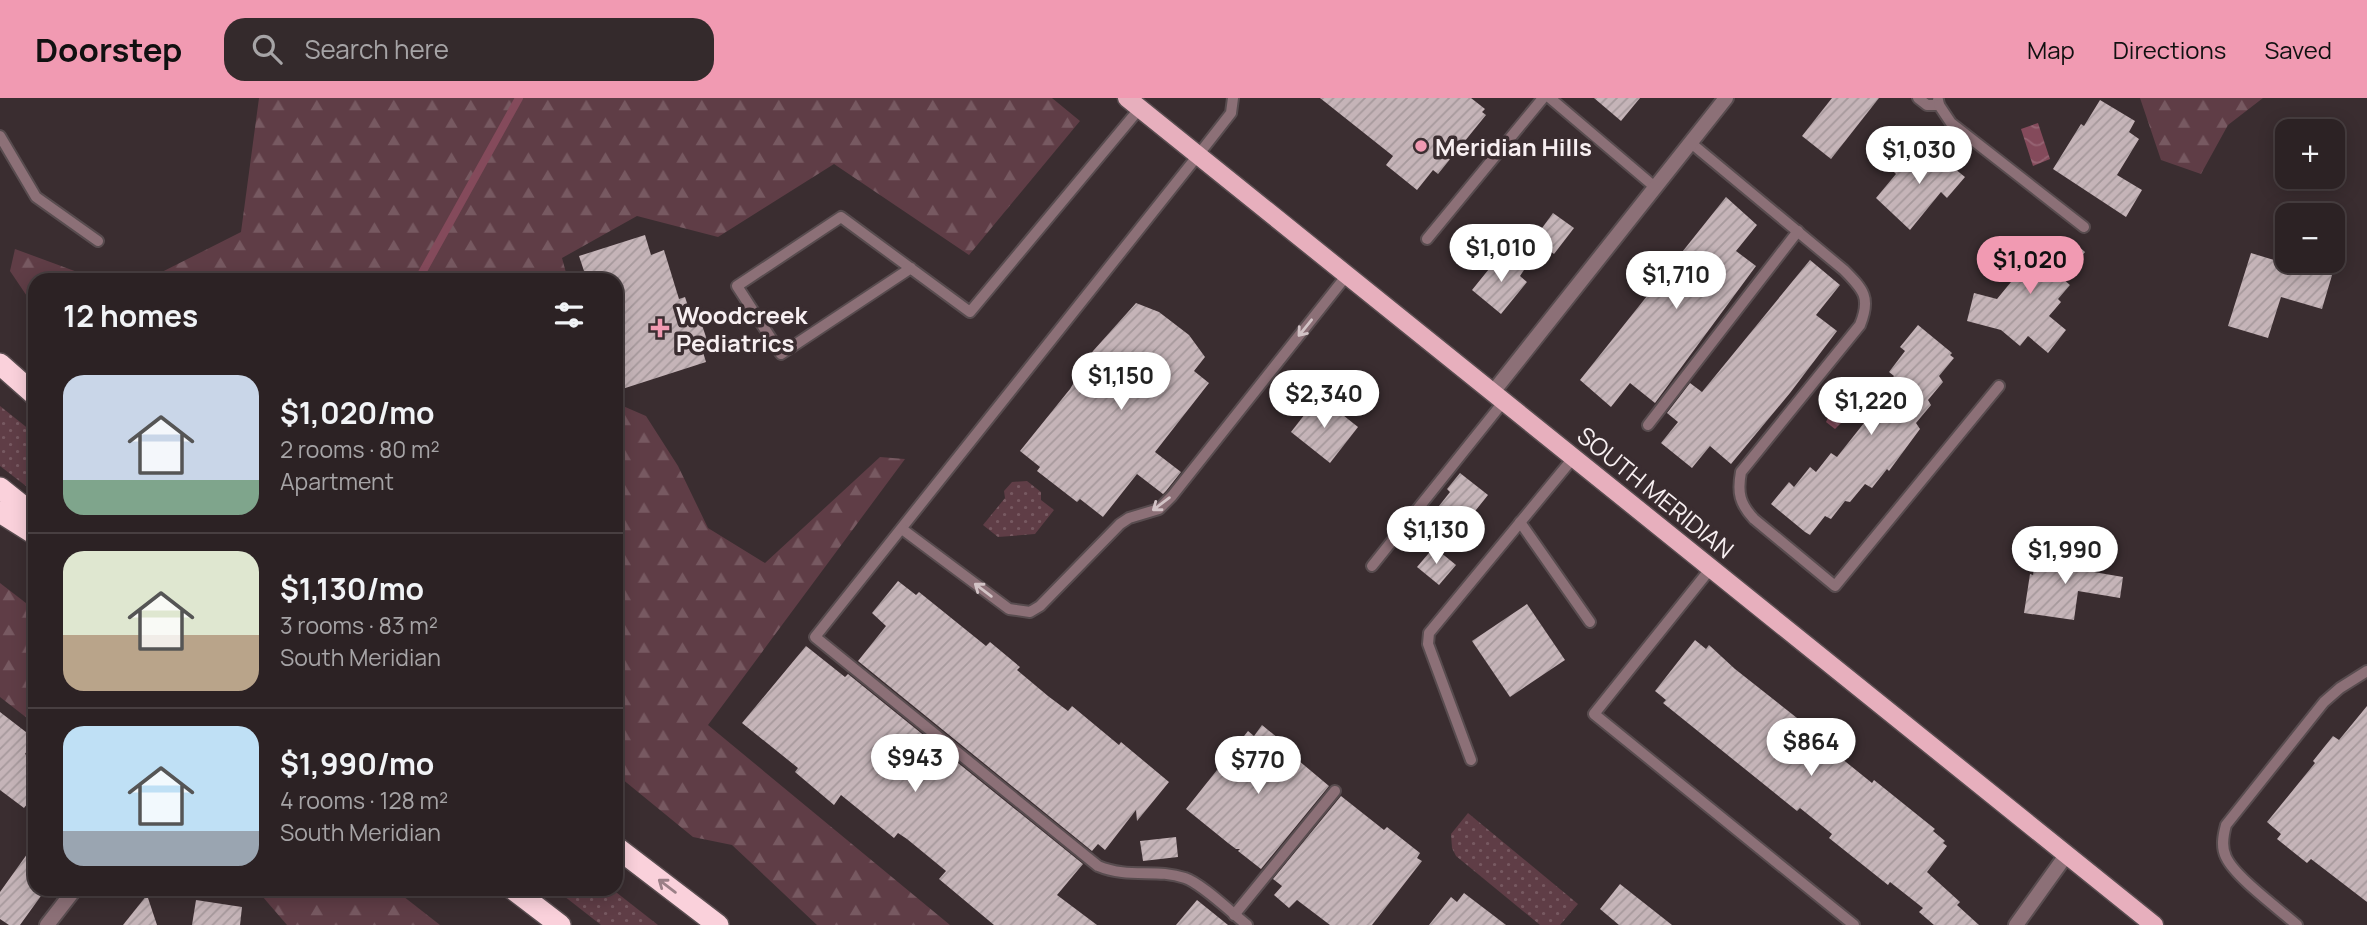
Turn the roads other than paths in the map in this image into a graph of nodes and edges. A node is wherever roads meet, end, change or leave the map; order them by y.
1 (1233, 98) edge
2 (1543, 98) edge
3 (1550, 98) edge
4 (1726, 98) edge
5 (1918, 98) edge
6 (1939, 102) edge
7 (1134, 103) edge
8 (0, 136) edge
9 (1691, 143) junction
10 (1199, 154) junction
11 (1656, 188) junction
12 (2084, 227) dead end
13 (1798, 232) junction
14 (1427, 239) dead end
15 (98, 241) dead end
16 (911, 268) junction
17 (1348, 275) junction
18 (0, 364) edge
19 (1999, 386) dead end
20 (28, 389) edge
21 (1498, 396) junction
22 (1648, 425) dead end
23 (1574, 457) junction
24 (0, 488) edge
25 (28, 510) edge
26 (0, 512) edge
27 (1520, 522) junction
28 (902, 529) junction
29 (28, 530) edge
30 (1372, 566) dead end
31 (1711, 568) junction
32 (1590, 622) dead end
33 (2367, 671) edge
34 (1471, 760) dead end
35 (1335, 791) dead end
36 (623, 852) edge
37 (2067, 854) junction
38 (70, 896) edge
39 (522, 896) edge
40 (1234, 915) junction
41 (47, 925) edge
42 (560, 925) edge
43 (718, 925) edge
44 (1247, 925) edge
45 (1854, 925) edge
46 (2016, 925) edge
47 (2154, 925) edge
48 (2297, 925) edge

1 - 10 lane
2 - 14 lane
3 - 11 lane
4 - 9 street
5 - 6 lane
6 - 12 lane
7 - 10 main road, SOUTH MERIDIAN
7 - 16 lane
8 - 15 lane
9 - 11 street
9 - 13 lane
10 - 17 main road, SOUTH MERIDIAN
10 - 28 lane
11 - 21 street
13 - 19 lane
13 - 22 lane
16 - 16 lane
17 - 21 main road, SOUTH MERIDIAN
17 -> 28 lane
18 - 20 highway
21 - 23 main road, SOUTH MERIDIAN
21 - 30 lane
23 - 27 lane
23 - 31 main road, SOUTH MERIDIAN
24 - 25 highway
26 - 29 highway
27 - 32 lane
27 - 34 lane
28 - 40 lane
31 - 37 main road, SOUTH MERIDIAN
31 - 45 lane
33 - 48 lane
35 - 40 lane
43 -> 36 highway
37 - 46 street
37 - 47 main road, SOUTH MERIDIAN
38 - 41 street
39 - 42 highway
40 - 44 lane

